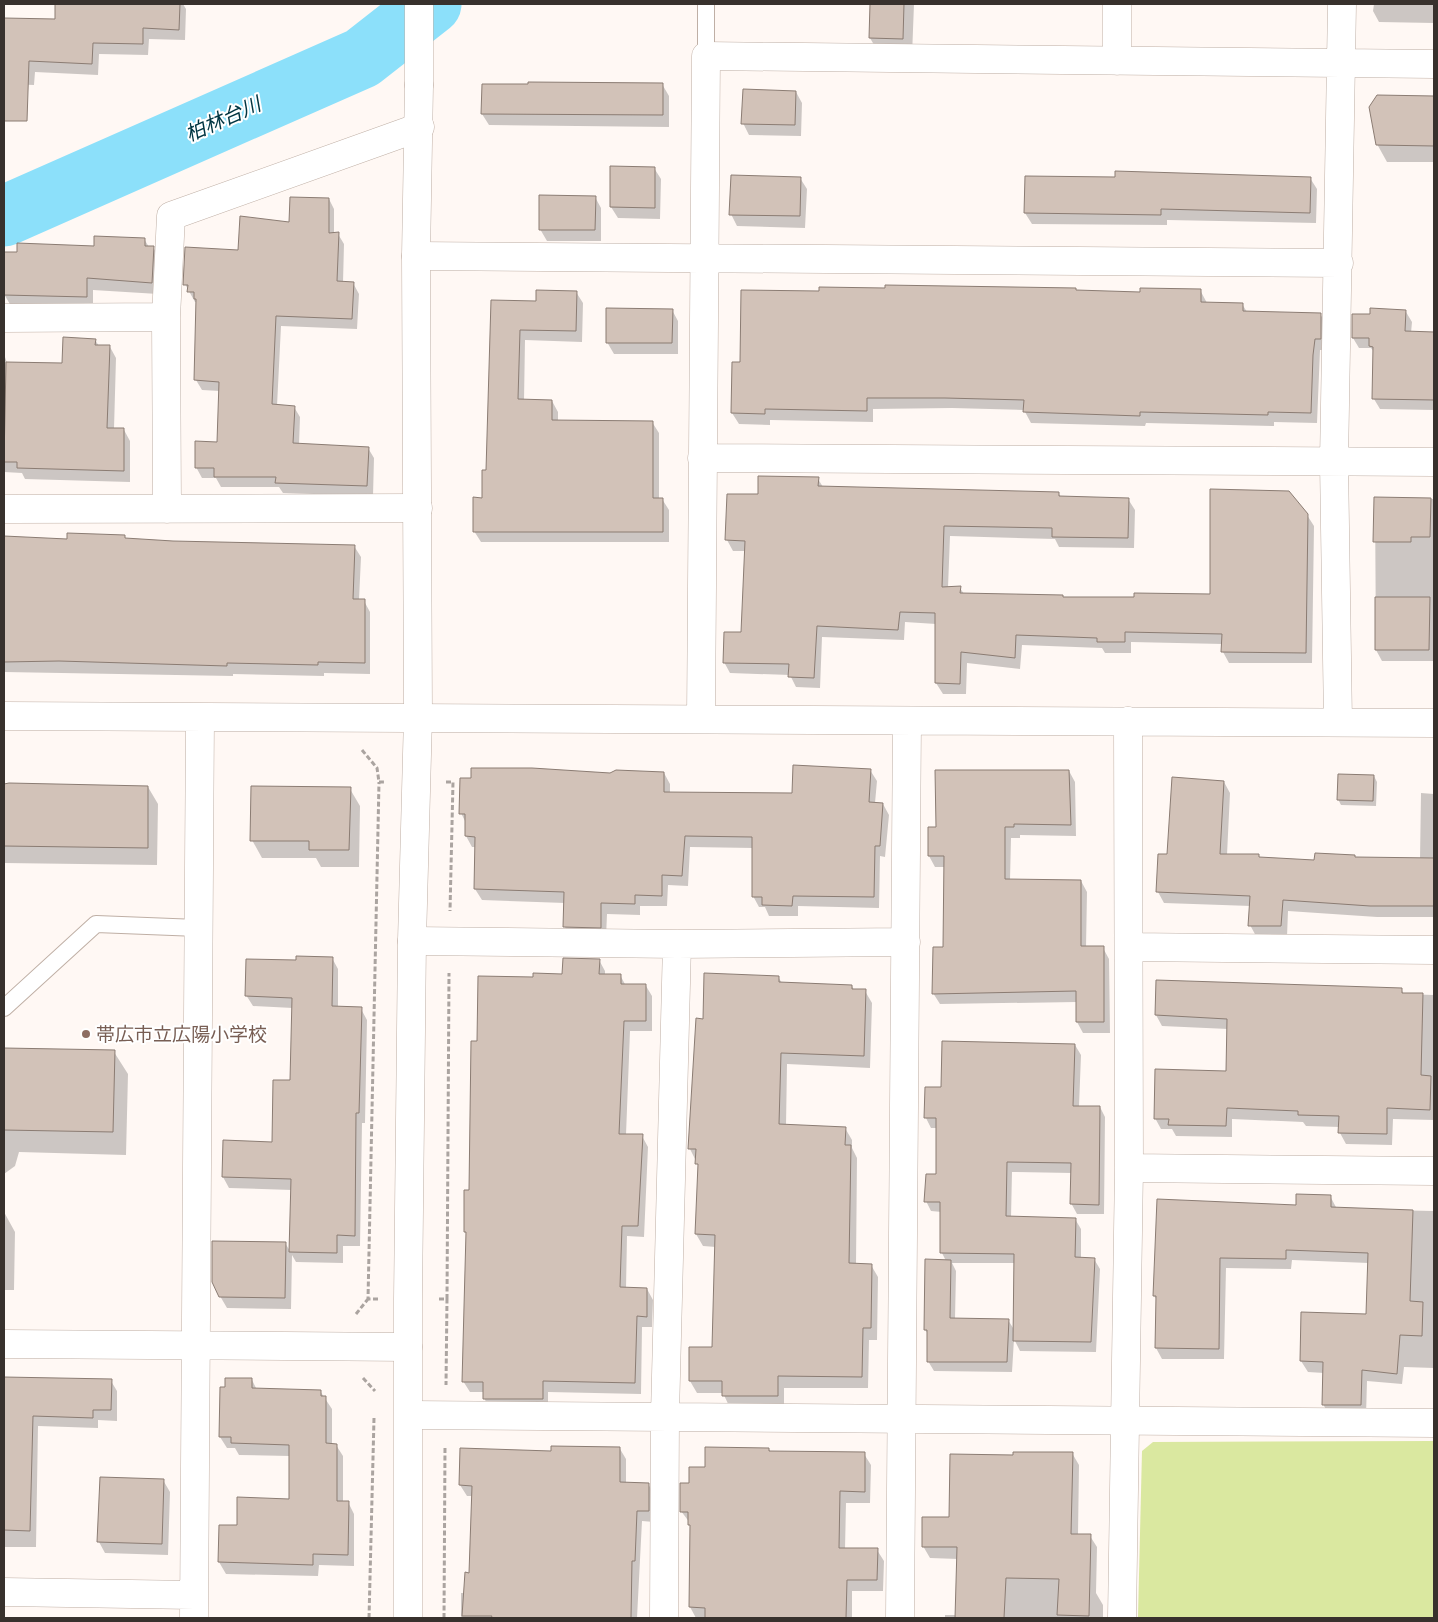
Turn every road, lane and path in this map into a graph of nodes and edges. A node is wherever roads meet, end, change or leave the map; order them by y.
1 (419, 4) edge
2 (706, 4) edge
3 (1117, 4) edge
4 (1342, 4) edge
5 (706, 56) junction
6 (1117, 61) junction
7 (1342, 62) junction
8 (1434, 64) edge
9 (420, 127) junction
10 (416, 256) junction
11 (704, 257) junction
12 (1338, 263) junction
13 (166, 317) junction
14 (4, 318) edge
15 (702, 458) junction
16 (1334, 462) junction
17 (1434, 462) edge
18 (4, 508) edge
19 (418, 508) junction
20 (167, 509) junction
21 (4, 716) edge
22 (418, 717) junction
23 (200, 718) junction
24 (701, 719) junction
25 (1128, 721) junction
26 (907, 722) junction
27 (1338, 722) junction
28 (1434, 722) edge
29 (379, 782) dead end
30 (416, 784) junction
31 (198, 928) junction
32 (412, 941) junction
33 (449, 941) junction
34 (906, 942) junction
35 (677, 944) junction
36 (1130, 947) junction
37 (1434, 950) edge
38 (4, 1008) edge
39 (1130, 1168) junction
40 (1434, 1171) edge
41 (368, 1299) junction
42 (447, 1299) dead end
43 (408, 1300) junction
44 (4, 1344) edge
45 (195, 1346) junction
46 (350, 1346) junction
47 (408, 1347) junction
48 (374, 1399) dead end
49 (374, 1409) dead end
50 (409, 1415) junction
51 (665, 1416) junction
52 (902, 1417) junction
53 (1126, 1420) junction
54 (1434, 1423) edge
55 (4, 1592) edge
56 (194, 1606) edge
57 (369, 1618) edge
58 (408, 1618) edge
59 (664, 1618) edge
60 (900, 1618) edge
61 (1122, 1618) edge

1 - 9 street
2 - 5 lane
3 - 6 street
4 - 7 street
5 - 6 street
5 - 11 street
6 - 7 street
7 - 8 street
7 - 12 street
9 - 10 street
9 - 13 street
10 - 11 street
10 - 19 street
11 - 12 street
11 - 15 street
12 - 16 street
13 - 14 street
13 - 20 street
15 - 16 street
15 - 24 street
16 - 17 street
16 - 27 street
18 - 20 street
19 - 20 street
19 - 22 street
21 - 23 street
22 - 23 street
22 - 24 street
22 - 30 street
23 - 31 street
24 - 26 street
25 - 26 street
25 - 27 street
25 - 36 street
26 - 34 street
27 - 28 street
29 - 41 path
30 - 32 street
30 - 33 path
31 - 38 lane
31 - 45 street
32 - 33 street
32 - 43 street
33 - 35 street
33 - 42 path
34 - 35 street
34 - 52 street
35 - 51 street
36 - 37 street
36 - 39 street
39 - 40 street
39 - 53 street
41 - 43 path
41 - 46 path
43 - 47 street
44 - 45 street
45 - 46 street
45 - 56 street
46 - 47 street
46 - 48 path
47 - 50 street
49 - 57 path
50 - 51 street
50 - 58 street
51 - 52 street
51 - 59 street
52 - 53 street
52 - 60 street
53 - 54 street
53 - 61 street
55 - 56 street

